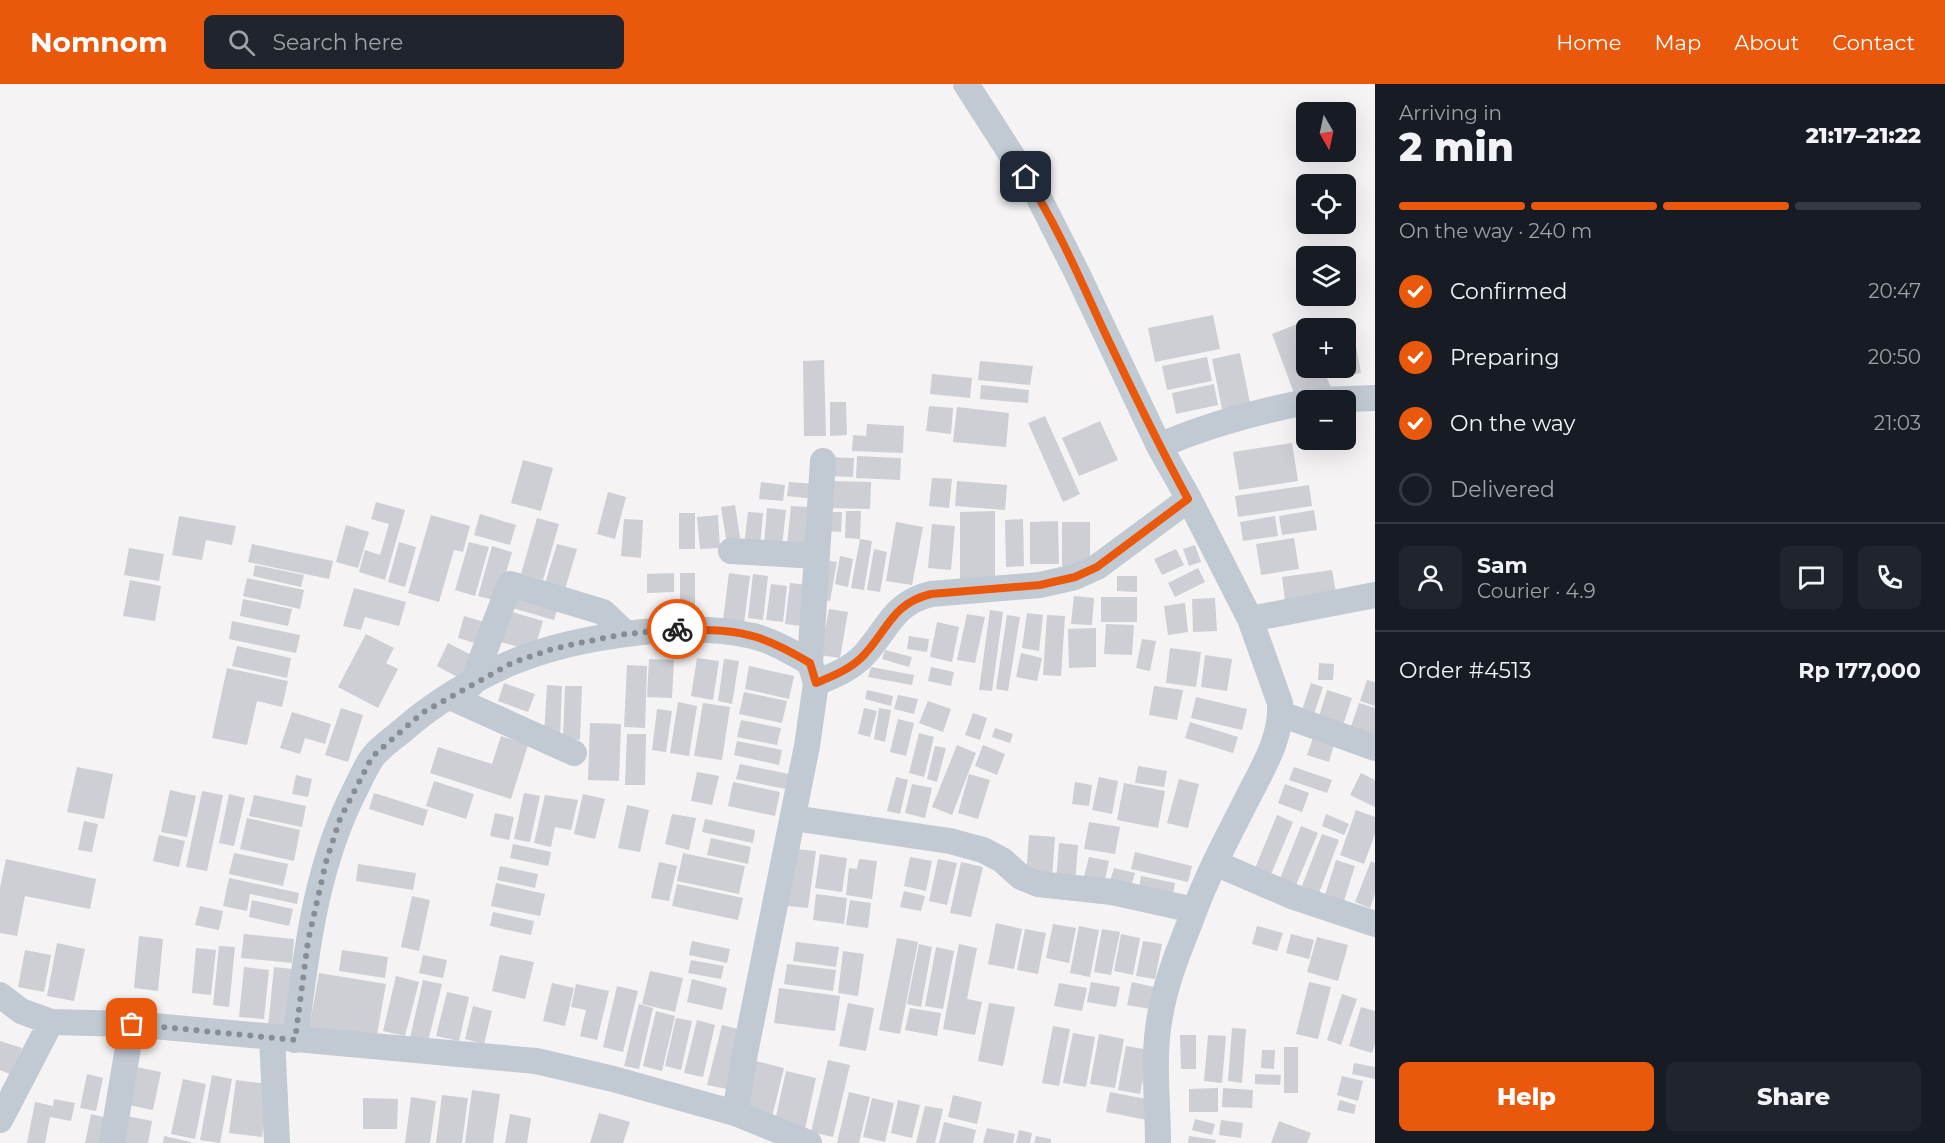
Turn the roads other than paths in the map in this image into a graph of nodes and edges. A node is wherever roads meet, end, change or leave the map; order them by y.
1 (966, 84) edge
2 (1375, 398) edge
3 (1356, 399) edge
4 (1296, 404) edge
5 (1159, 446) junction
6 (823, 461) dead end
7 (1188, 499) junction
8 (731, 550) dead end
9 (816, 556) junction
10 (1375, 595) edge
11 (1250, 619) junction
12 (626, 634) junction
13 (813, 673) junction
14 (472, 684) junction
15 (450, 697) junction
16 (1281, 714) junction
17 (1375, 748) edge
18 (574, 753) dead end
19 (793, 818) junction
20 (1215, 863) junction
21 (1194, 910) junction
22 (1375, 924) edge
23 (0, 995) edge
24 (51, 1022) junction
25 (132, 1024) junction
26 (284, 1038) junction
27 (735, 1113) junction
28 (0, 1120) edge
29 (112, 1143) edge
30 (278, 1143) edge
31 (809, 1143) edge
32 (1158, 1143) edge

1 - 5 street
2 - 3 street
4 - 5 street
5 - 7 street
6 - 9 street
7 - 11 street
7 - 13 street
8 - 9 street
9 - 13 street
10 - 11 street
11 - 16 street
12 - 13 street
12 - 14 street
12 - 14 street
13 - 19 street
14 - 15 street
15 - 18 street
15 - 26 street
16 - 17 street
16 - 20 street
19 - 21 street
19 - 27 street
20 - 21 street
20 - 22 street
21 - 32 street
23 - 24 street
24 - 25 street
24 - 28 street
25 - 26 street
25 - 29 street
26 - 27 street
26 - 30 street
27 - 31 street

